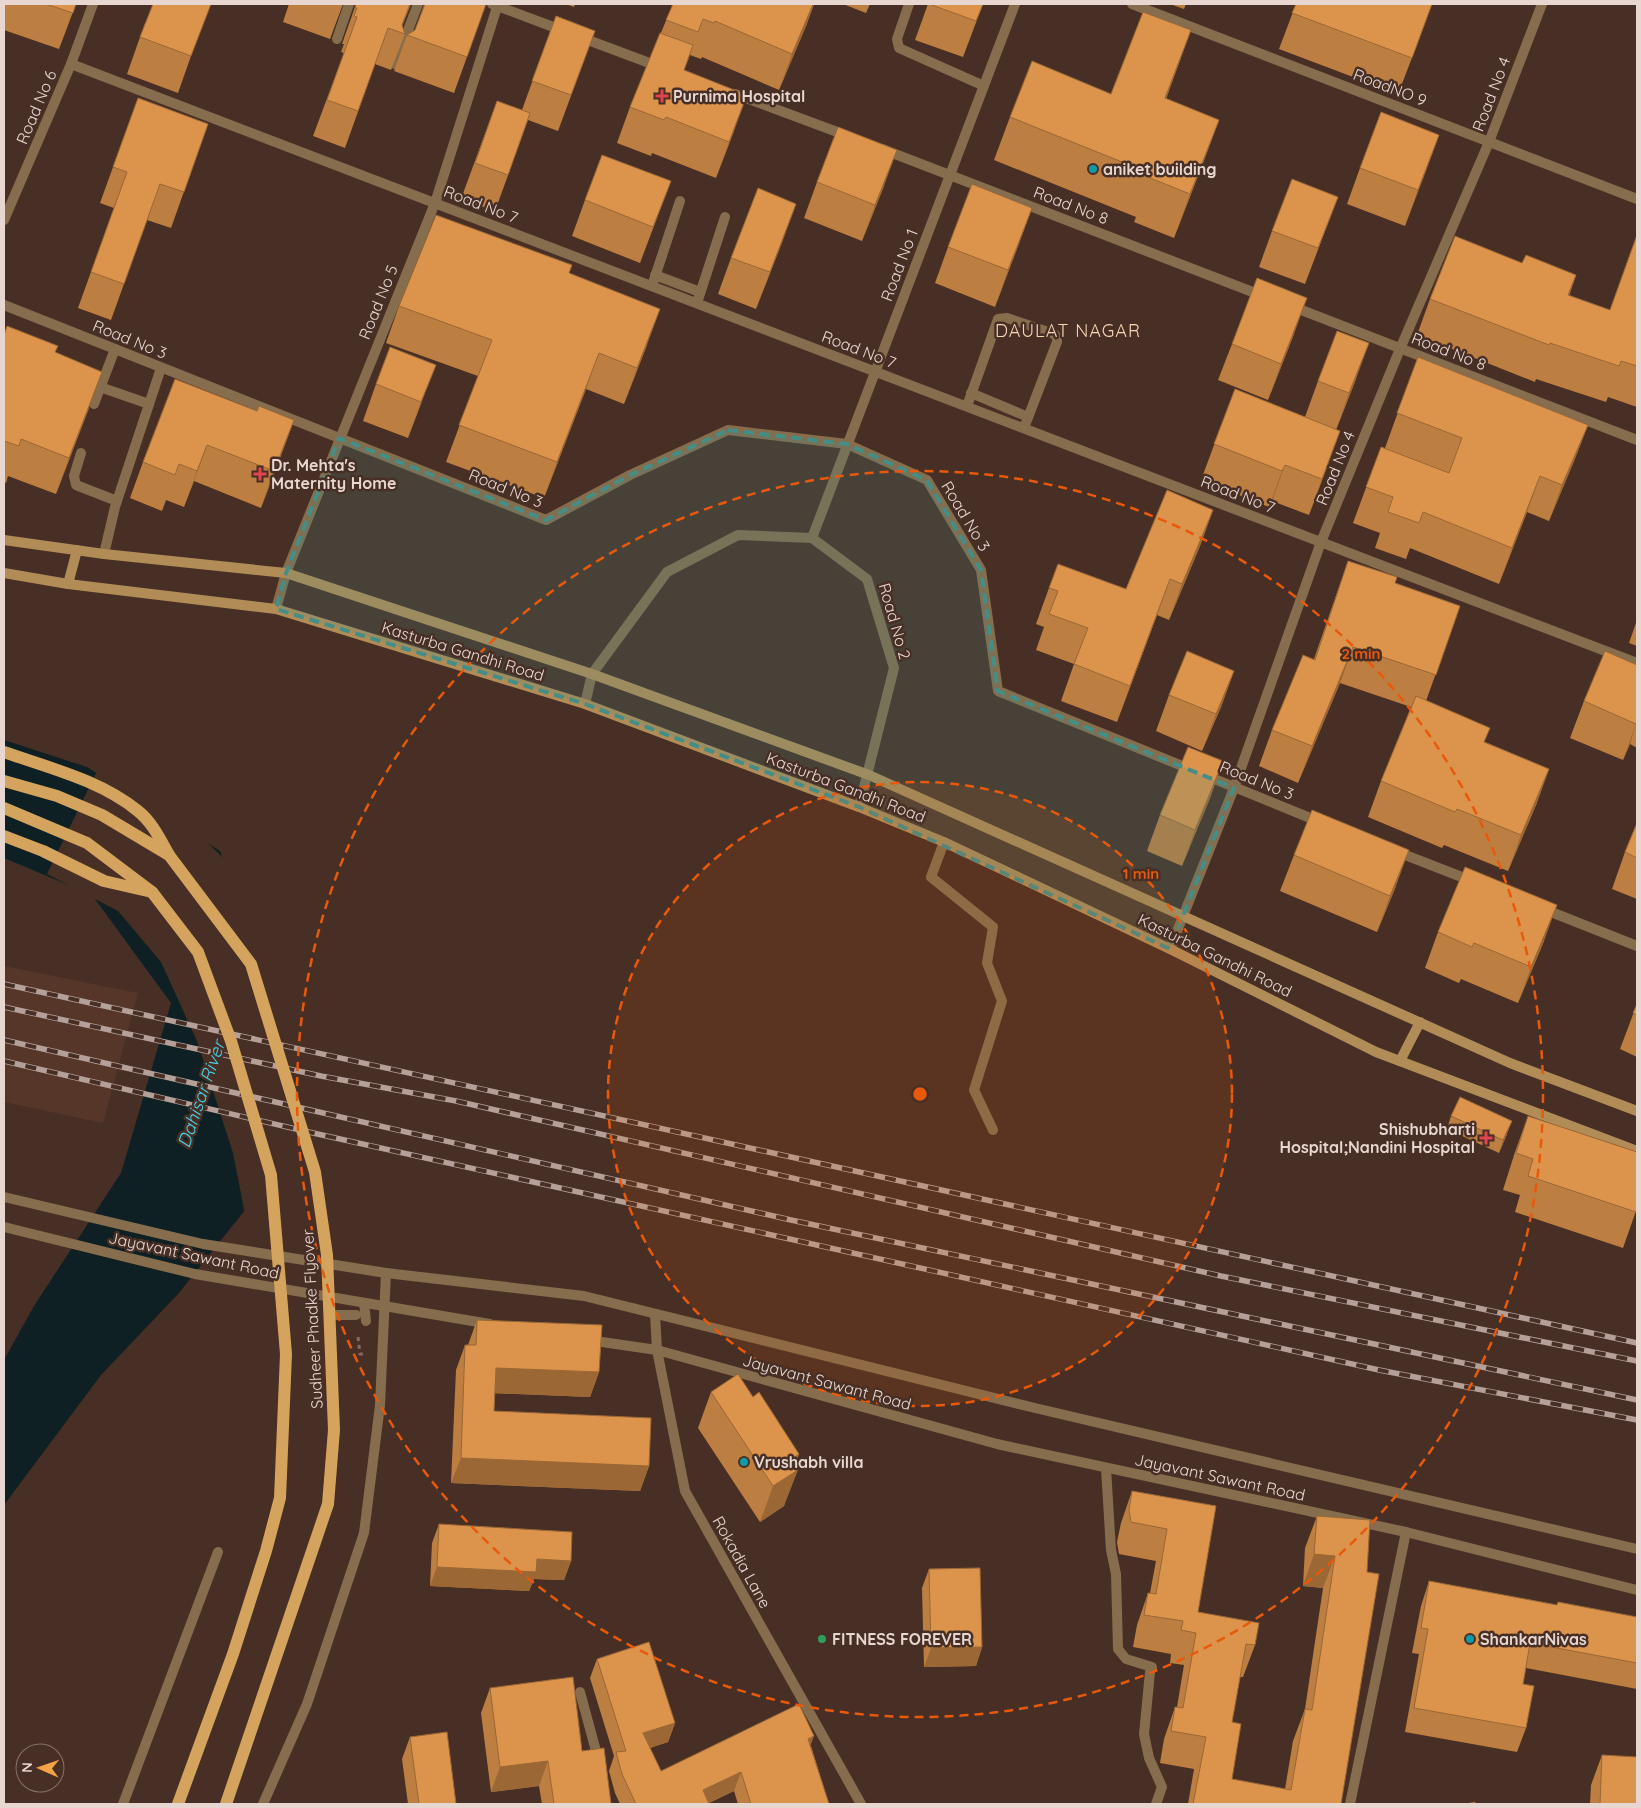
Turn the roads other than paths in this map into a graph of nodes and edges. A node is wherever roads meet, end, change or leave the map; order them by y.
1 (93, 4) edge
2 (349, 4) edge
3 (418, 4) edge
4 (909, 4) edge
5 (1015, 4) edge
6 (1132, 4) edge
7 (1542, 4) edge
8 (496, 5) edge
9 (337, 40) dead end
10 (71, 64) junction
11 (395, 64) edge
12 (673, 71) edge
13 (984, 86) junction
14 (728, 92) edge
15 (858, 140) edge
16 (1489, 142) junction
17 (876, 147) edge
18 (950, 174) junction
19 (1637, 199) edge
20 (680, 201) dead end
21 (435, 203) junction
22 (725, 217) dead end
23 (4, 220) edge
24 (655, 275) junction
25 (652, 286) junction
26 (700, 292) junction
27 (697, 303) junction
28 (4, 305) edge
29 (114, 349) junction
30 (1400, 349) junction
31 (161, 368) junction
32 (875, 371) junction
33 (100, 387) junction
34 (971, 393) junction
35 (94, 404) edge
36 (149, 404) junction
37 (966, 406) junction
38 (1028, 417) junction
39 (1024, 428) junction
40 (339, 438) junction
41 (1637, 440) edge
42 (848, 444) junction
43 (81, 453) edge
44 (117, 501) junction
45 (812, 538) junction
46 (4, 540) edge
47 (1322, 542) junction
48 (77, 550) junction
49 (104, 554) junction
50 (4, 573) edge
51 (286, 573) junction
52 (68, 584) junction
53 (276, 609) junction
54 (1637, 662) edge
55 (592, 674) junction
56 (585, 704) junction
57 (4, 752) edge
58 (869, 774) junction
59 (4, 781) edge
60 (1234, 788) junction
61 (859, 807) junction
62 (4, 808) edge
63 (1334, 827) edge
64 (4, 836) edge
65 (944, 842) junction
66 (1380, 845) edge
67 (169, 855) junction
68 (1481, 885) edge
69 (152, 892) junction
70 (1527, 903) edge
71 (1183, 915) junction
72 (1637, 946) edge
73 (1170, 949) junction
74 (1420, 1022) junction
75 (1400, 1061) junction
76 (1637, 1111) edge
77 (993, 1130) dead end
78 (1637, 1151) edge
79 (4, 1197) edge
80 (4, 1227) edge
81 (386, 1273) junction
82 (364, 1303) junction
83 (385, 1307) junction
84 (655, 1314) junction
85 (330, 1315) junction
86 (356, 1315) dead end
87 (366, 1322) dead end
88 (502, 1326) edge
89 (579, 1338) edge
90 (657, 1350) junction
91 (1106, 1468) junction
92 (1406, 1532) junction
93 (1637, 1548) edge
94 (218, 1552) dead end
95 (1637, 1590) edge
96 (580, 1692) dead end
97 (603, 1776) edge
98 (124, 1804) edge
99 (178, 1804) edge
100 (226, 1804) edge
101 (263, 1804) edge
102 (861, 1804) edge
103 (1156, 1804) edge
104 (1350, 1804) edge

1 - 10 street, Road No 6
2 - 9 street
3 - 11 street
4 - 13 street
5 - 13 street, Road No 1
6 - 16 street, RoadNO 9
7 - 16 street, Road No 4
8 - 12 street
8 - 21 street, Road No 5
10 - 21 street, Road No 7
10 - 23 street, Road No 6
13 - 18 street, Road No 1
14 - 15 street
16 - 19 street, RoadNO 9
16 - 30 street, Road No 4
17 - 18 street, Road No 8
18 - 30 street, Road No 8
18 - 32 street, Road No 1
20 - 24 street
21 - 25 street, Road No 7
21 - 40 street, Road No 5
22 - 26 street
24 - 25 street
24 - 26 street
25 - 27 street, Road No 7
26 - 27 street
27 - 32 street, Road No 7
28 - 29 street, Road No 3
29 - 31 street, Road No 3
29 - 33 street
30 - 41 street, Road No 8
30 - 47 street, Road No 4
31 - 36 street
31 - 40 street, Road No 3
32 - 37 street, Road No 7
32 - 42 street, Road No 1
33 - 35 street
33 - 36 street
34 - 37 street
34 - 38 street
34 - 38 street
36 - 44 street
37 - 39 street, Road No 7
38 - 39 street
39 - 47 street, Road No 7
40 - 42 street, Road No 3
40 - 51 street, Road No 5
42 - 45 street, Road No 1
42 - 60 street, Road No 3
43 - 44 street
44 - 49 street
45 - 55 street
45 - 58 street, Road No 2
46 - 48 main road, Kasturba Gandhi Road
47 - 54 street, Road No 7
47 - 60 street, Road No 4
48 - 49 main road, Kasturba Gandhi Road
48 - 52 main road
49 - 51 main road, Kasturba Gandhi Road
50 - 52 main road, Kasturba Gandhi Road
51 - 53 street, Road No 5
51 - 55 main road, Kasturba Gandhi Road
52 - 53 main road, Kasturba Gandhi Road
53 - 56 main road, Kasturba Gandhi Road
55 - 56 street
55 - 58 main road, Kasturba Gandhi Road
56 - 61 main road, Kasturba Gandhi Road
57 - 67 main road
58 - 61 street, Road No 2
58 - 71 main road, Kasturba Gandhi Road
59 - 67 main road, Sudheer Phadke Flyover, bridge
60 - 63 street, Road No 3
60 - 71 street, Road No 4
61 - 65 main road, Kasturba Gandhi Road
62 - 69 main road, Sudheer Phadke Flyover, bridge
64 - 69 main road
65 - 73 main road, Kasturba Gandhi Road
65 - 77 street
66 - 68 street
67 - 85 main road, Sudheer Phadke Flyover, bridge
69 - 99 main road, Sudheer Phadke Flyover, bridge
70 - 72 street
71 - 73 street, Road No 4
71 - 74 main road, Kasturba Gandhi Road
73 - 75 main road, Kasturba Gandhi Road
74 - 75 main road
74 - 76 main road, Kasturba Gandhi Road
75 - 78 main road, Kasturba Gandhi Road
79 - 81 street, Jayavant Sawant Road
80 - 82 street, Jayavant Sawant Road
81 - 83 street
81 - 84 street, Jayavant Sawant Road
82 - 83 street, Jayavant Sawant Road
82 - 87 street
83 - 88 street, Jayavant Sawant Road
83 - 101 street
84 - 90 street, Rokadia Lane
84 - 93 street, Jayavant Sawant Road
85 - 86 street
85 - 100 main road, Sudheer Phadke Flyover, bridge
89 - 90 street, Jayavant Sawant Road
90 - 91 street, Jayavant Sawant Road
90 - 102 street, Rokadia Lane
91 - 92 street, Jayavant Sawant Road
91 - 103 street
92 - 95 street, Jayavant Sawant Road
92 - 104 street
94 - 98 street
96 - 97 street

